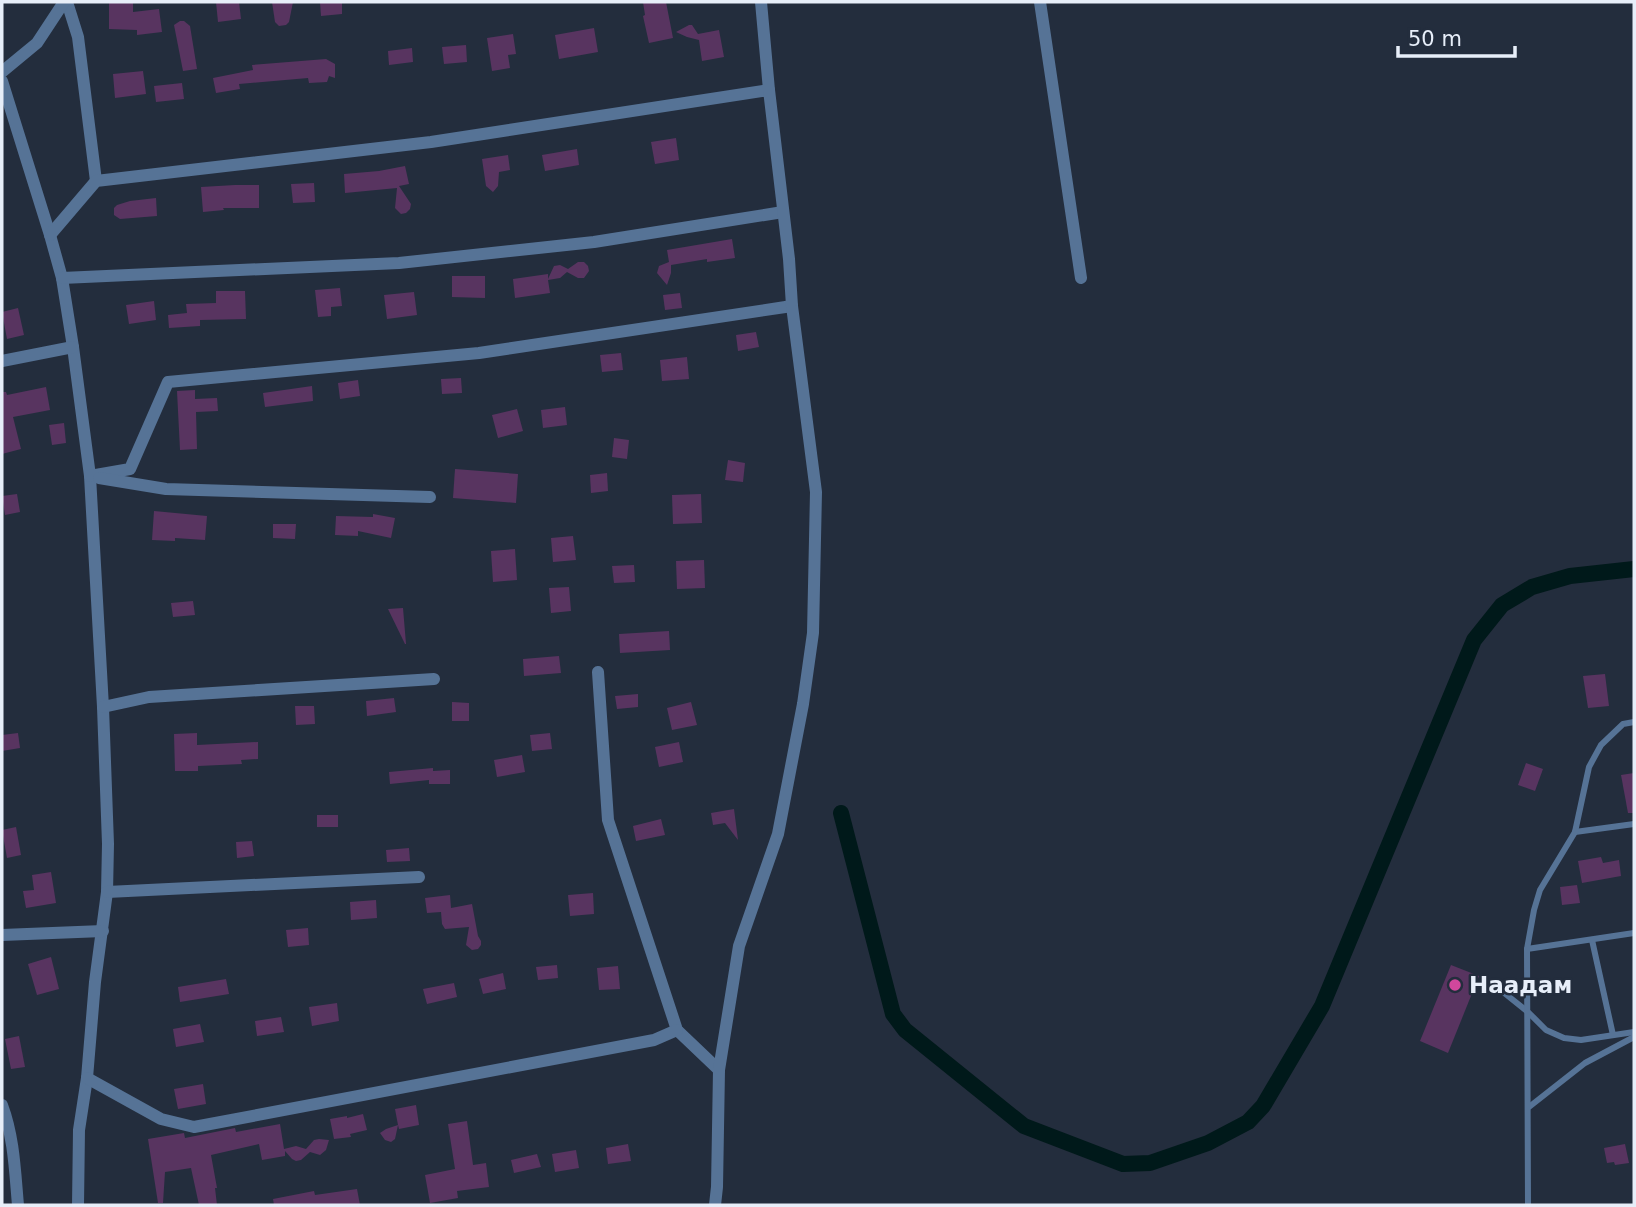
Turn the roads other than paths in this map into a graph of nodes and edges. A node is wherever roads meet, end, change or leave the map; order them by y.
1 (66, 2) edge
2 (761, 2) edge
3 (1040, 2) edge
4 (2, 72) edge
5 (2, 81) edge
6 (769, 90) junction
7 (96, 181) junction
8 (783, 212) junction
9 (50, 235) junction
10 (62, 278) junction
11 (1081, 278) dead end
12 (792, 306) junction
13 (73, 346) junction
14 (2, 361) edge
15 (90, 476) junction
16 (430, 497) dead end
17 (598, 672) dead end
18 (434, 679) dead end
19 (103, 707) junction
20 (1634, 722) edge
21 (1634, 824) edge
22 (1576, 832) junction
23 (419, 877) dead end
24 (107, 892) junction
25 (103, 931) junction
26 (1634, 933) edge
27 (2, 934) edge
28 (1592, 940) junction
29 (1527, 949) junction
30 (1503, 992) dead end
31 (1528, 1012) junction
32 (677, 1030) junction
33 (1634, 1034) edge
34 (1613, 1035) junction
35 (719, 1070) junction
36 (87, 1078) junction
37 (2, 1105) edge
38 (1529, 1107) junction
39 (18, 1205) edge
40 (78, 1205) edge
41 (715, 1205) edge
42 (1528, 1205) edge

1 - 4 street
1 - 7 street
2 - 6 street
3 - 11 street
5 - 9 street
6 - 7 street
6 - 8 street
7 - 9 street
8 - 10 street
8 - 12 street
9 - 10 street
10 - 13 street
12 - 15 street
12 - 35 street
13 - 14 street
13 - 15 street
15 - 16 street
15 - 19 street
17 - 32 street
18 - 19 street
19 - 24 street
20 - 22 lane
21 - 22 lane
22 - 29 lane
23 - 24 street
24 - 25 street
25 - 27 street
25 - 36 street
26 - 28 lane
28 - 29 lane
28 - 34 lane
29 - 31 lane
30 - 31 lane
31 - 34 lane
31 - 38 lane
32 - 35 street
32 - 36 street
33 - 34 lane
33 - 38 lane
35 - 41 street
36 - 40 street
37 - 39 street
38 - 42 lane

